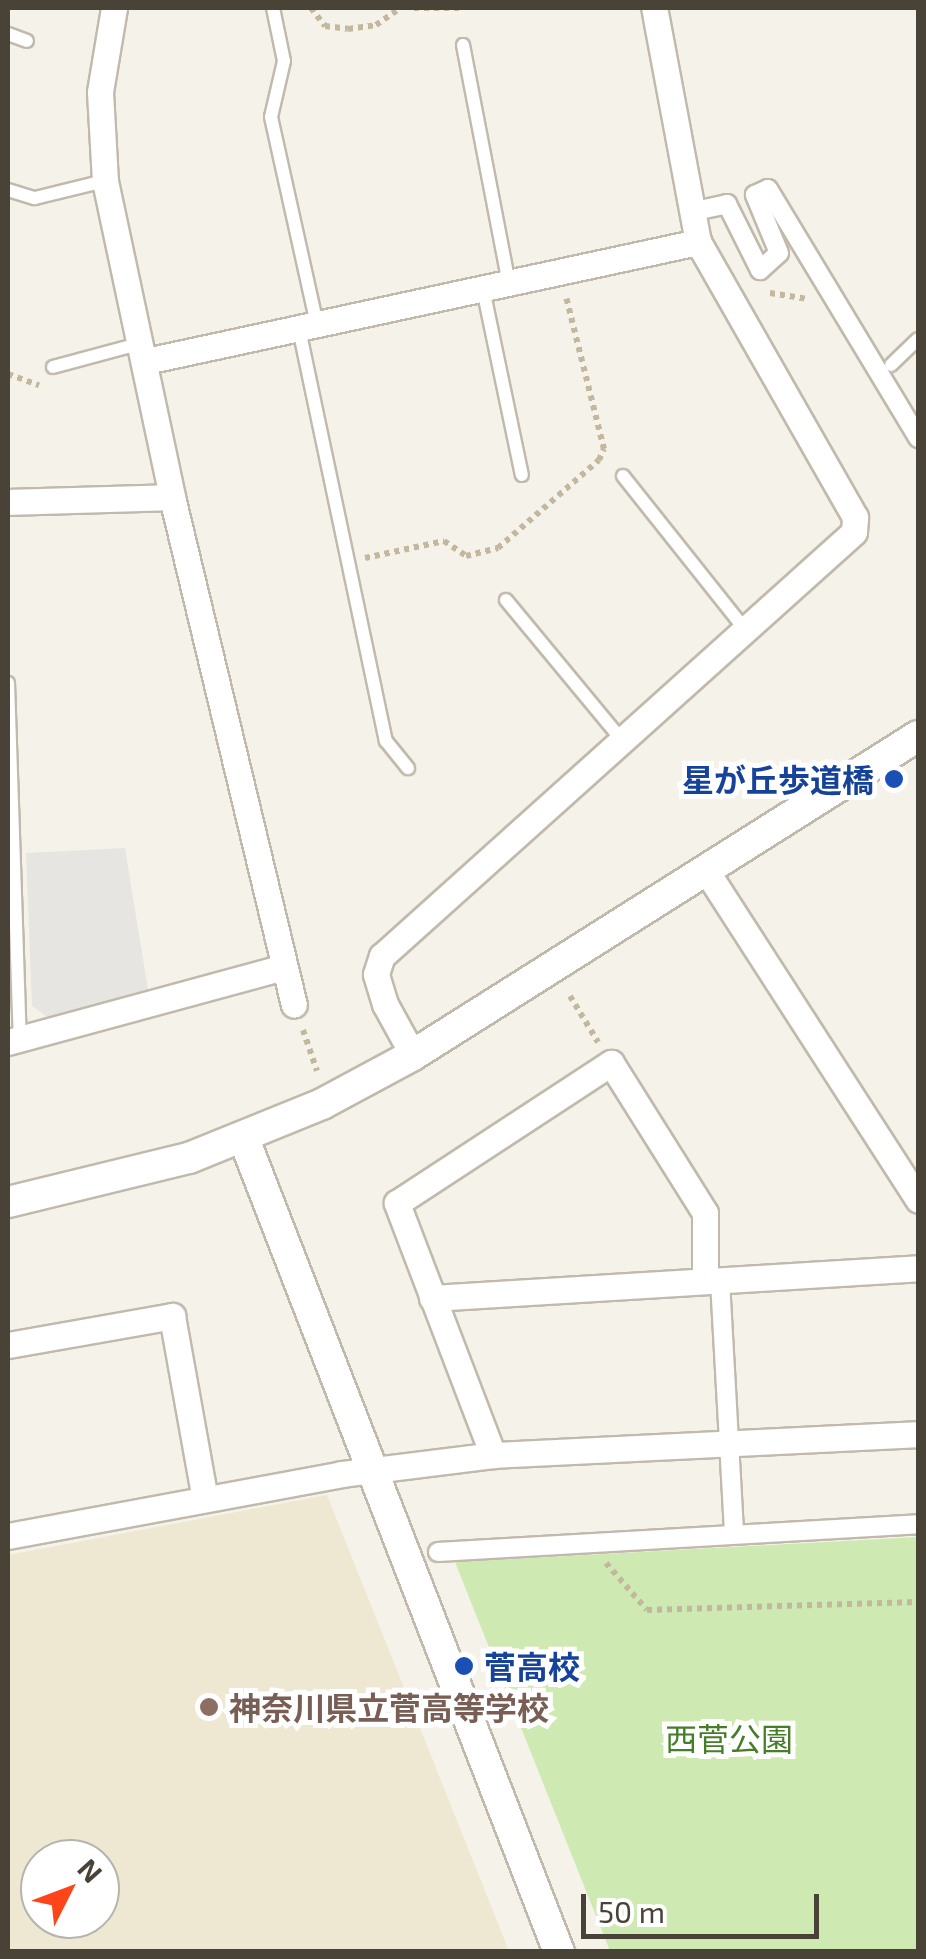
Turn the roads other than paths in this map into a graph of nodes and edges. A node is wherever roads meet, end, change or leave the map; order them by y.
1 (114, 8) edge
2 (273, 8) edge
3 (654, 8) edge
4 (8, 34) edge
5 (27, 41) dead end
6 (463, 45) dead end
7 (105, 181) junction
8 (8, 190) edge
9 (694, 211) junction
10 (698, 242) junction
11 (496, 286) junction
12 (308, 327) junction
13 (918, 338) edge
14 (144, 352) junction
15 (890, 364) dead end
16 (53, 367) dead end
17 (918, 438) edge
18 (522, 475) dead end
19 (623, 476) dead end
20 (172, 497) junction
21 (8, 502) edge
22 (506, 600) dead end
23 (744, 628) junction
24 (8, 683) edge
25 (918, 736) edge
26 (620, 738) junction
27 (408, 768) dead end
28 (707, 872) junction
29 (281, 968) junction
30 (294, 1006) road end
31 (14, 1040) edge
32 (412, 1056) junction
33 (244, 1139) junction
34 (918, 1200) edge
35 (8, 1202) edge
36 (918, 1268) edge
37 (712, 1281) junction
38 (432, 1298) junction
39 (8, 1345) edge
40 (918, 1434) edge
41 (726, 1442) junction
42 (494, 1456) junction
43 (370, 1473) junction
44 (205, 1500) junction
45 (918, 1524) edge
46 (734, 1533) junction
47 (8, 1536) edge
48 (438, 1552) dead end
49 (559, 1952) edge

1 - 7 street
2 - 12 lane
3 - 9 street
4 - 5 lane
6 - 11 lane
7 - 8 lane
7 - 14 street
9 - 10 street
9 - 17 street
10 - 11 street
10 - 23 street
11 - 12 street
11 - 18 lane
12 - 14 street
12 - 27 lane
13 - 15 lane
14 - 16 lane
14 - 20 street
19 - 23 lane
20 - 21 street
20 - 29 street
22 - 26 lane
23 - 26 street
24 - 31 lane
25 - 28 street
26 - 32 street
28 - 32 street
28 - 34 street
29 - 30 street
29 - 31 street
32 - 33 street
33 - 35 street
33 - 43 street
36 - 37 street
37 - 38 street
37 - 38 street
37 - 41 street
38 - 42 street
39 - 44 street
40 - 41 street
41 - 42 street
41 - 46 street
42 - 43 street
43 - 44 street
43 - 49 street
44 - 47 street
45 - 46 street
46 - 48 street

